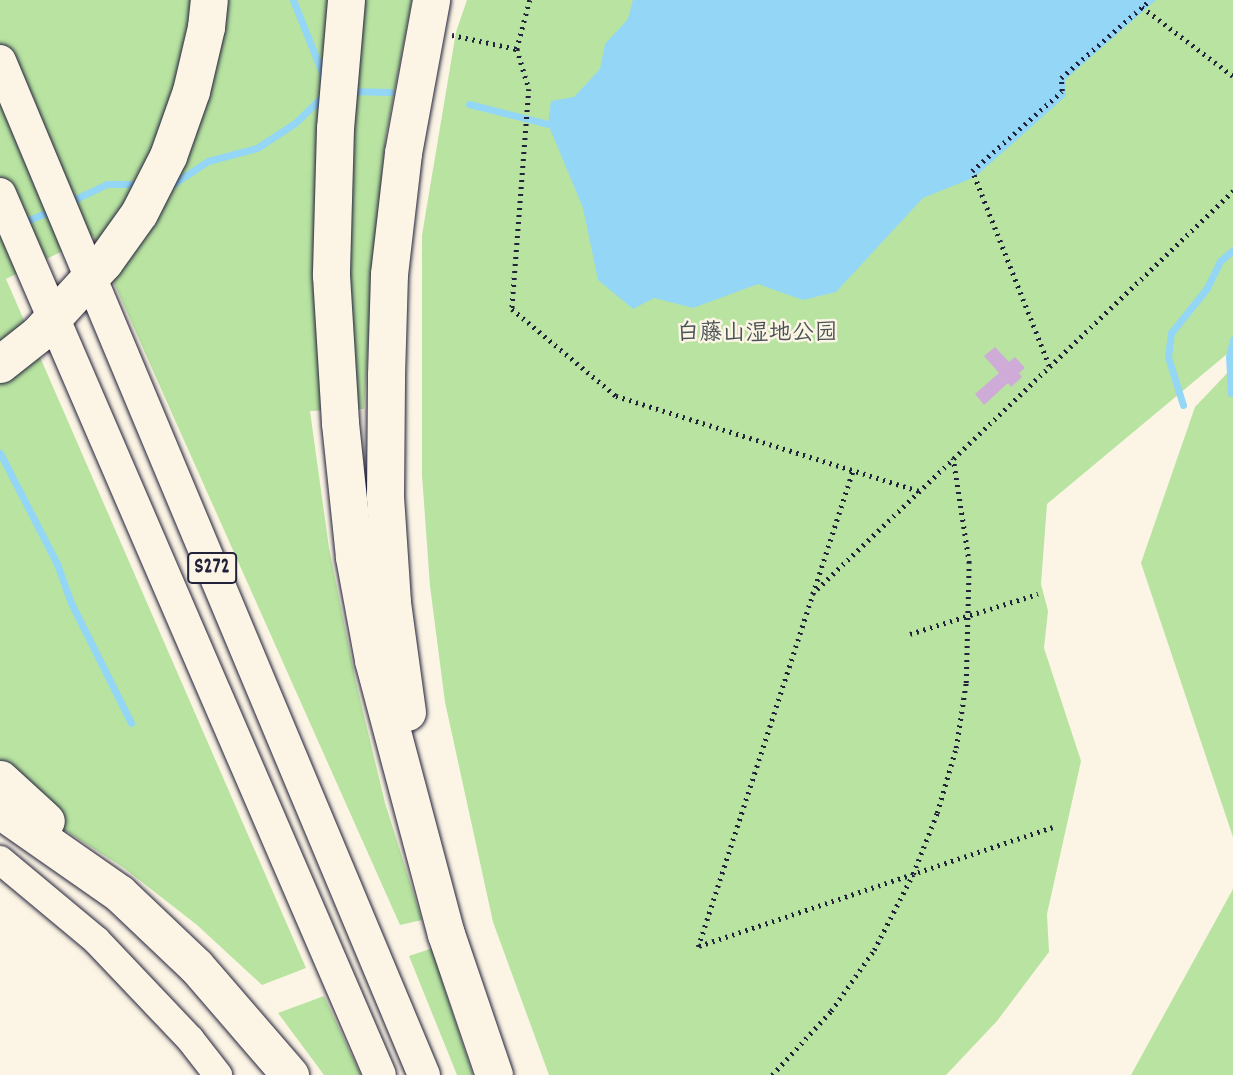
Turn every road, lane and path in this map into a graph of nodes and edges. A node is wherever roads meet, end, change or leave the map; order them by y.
1 (209, 0) edge
2 (346, 0) edge
3 (530, 0) edge
4 (1150, 0) edge
5 (1142, 7) junction
6 (429, 15) edge
7 (517, 49) junction
8 (0, 61) edge
9 (1233, 76) edge
10 (1233, 191) edge
11 (0, 194) edge
12 (0, 364) edge
13 (1049, 367) junction
14 (953, 458) junction
15 (853, 470) junction
16 (920, 491) junction
17 (811, 594) junction
18 (1038, 594) dead end
19 (968, 616) junction
20 (910, 634) dead end
21 (0, 779) edge
22 (0, 810) edge
23 (1053, 827) dead end
24 (0, 860) edge
25 (429, 869) junction
26 (913, 874) junction
27 (119, 893) junction
28 (218, 1075) edge
29 (290, 1075) edge
30 (380, 1075) edge
31 (424, 1075) edge
32 (494, 1075) edge
33 (772, 1075) edge

1 - 12 highway
2 - 25 highway
3 - 7 path
4 - 5 path
5 - 9 path
5 - 13 path
6 - 7 path
6 - 25 highway
7 - 15 path
8 - 31 main road, S272
10 - 13 path
11 - 30 main road, S272
13 - 14 path
14 - 16 path
14 - 19 path
15 - 16 path
15 - 17 path
16 - 17 path
17 - 26 path
18 - 19 path
19 - 20 path
19 - 26 path
21 - 27 highway
22 - 27 highway
23 - 26 path
24 - 28 street
25 - 32 highway
26 - 33 path
27 - 29 highway

